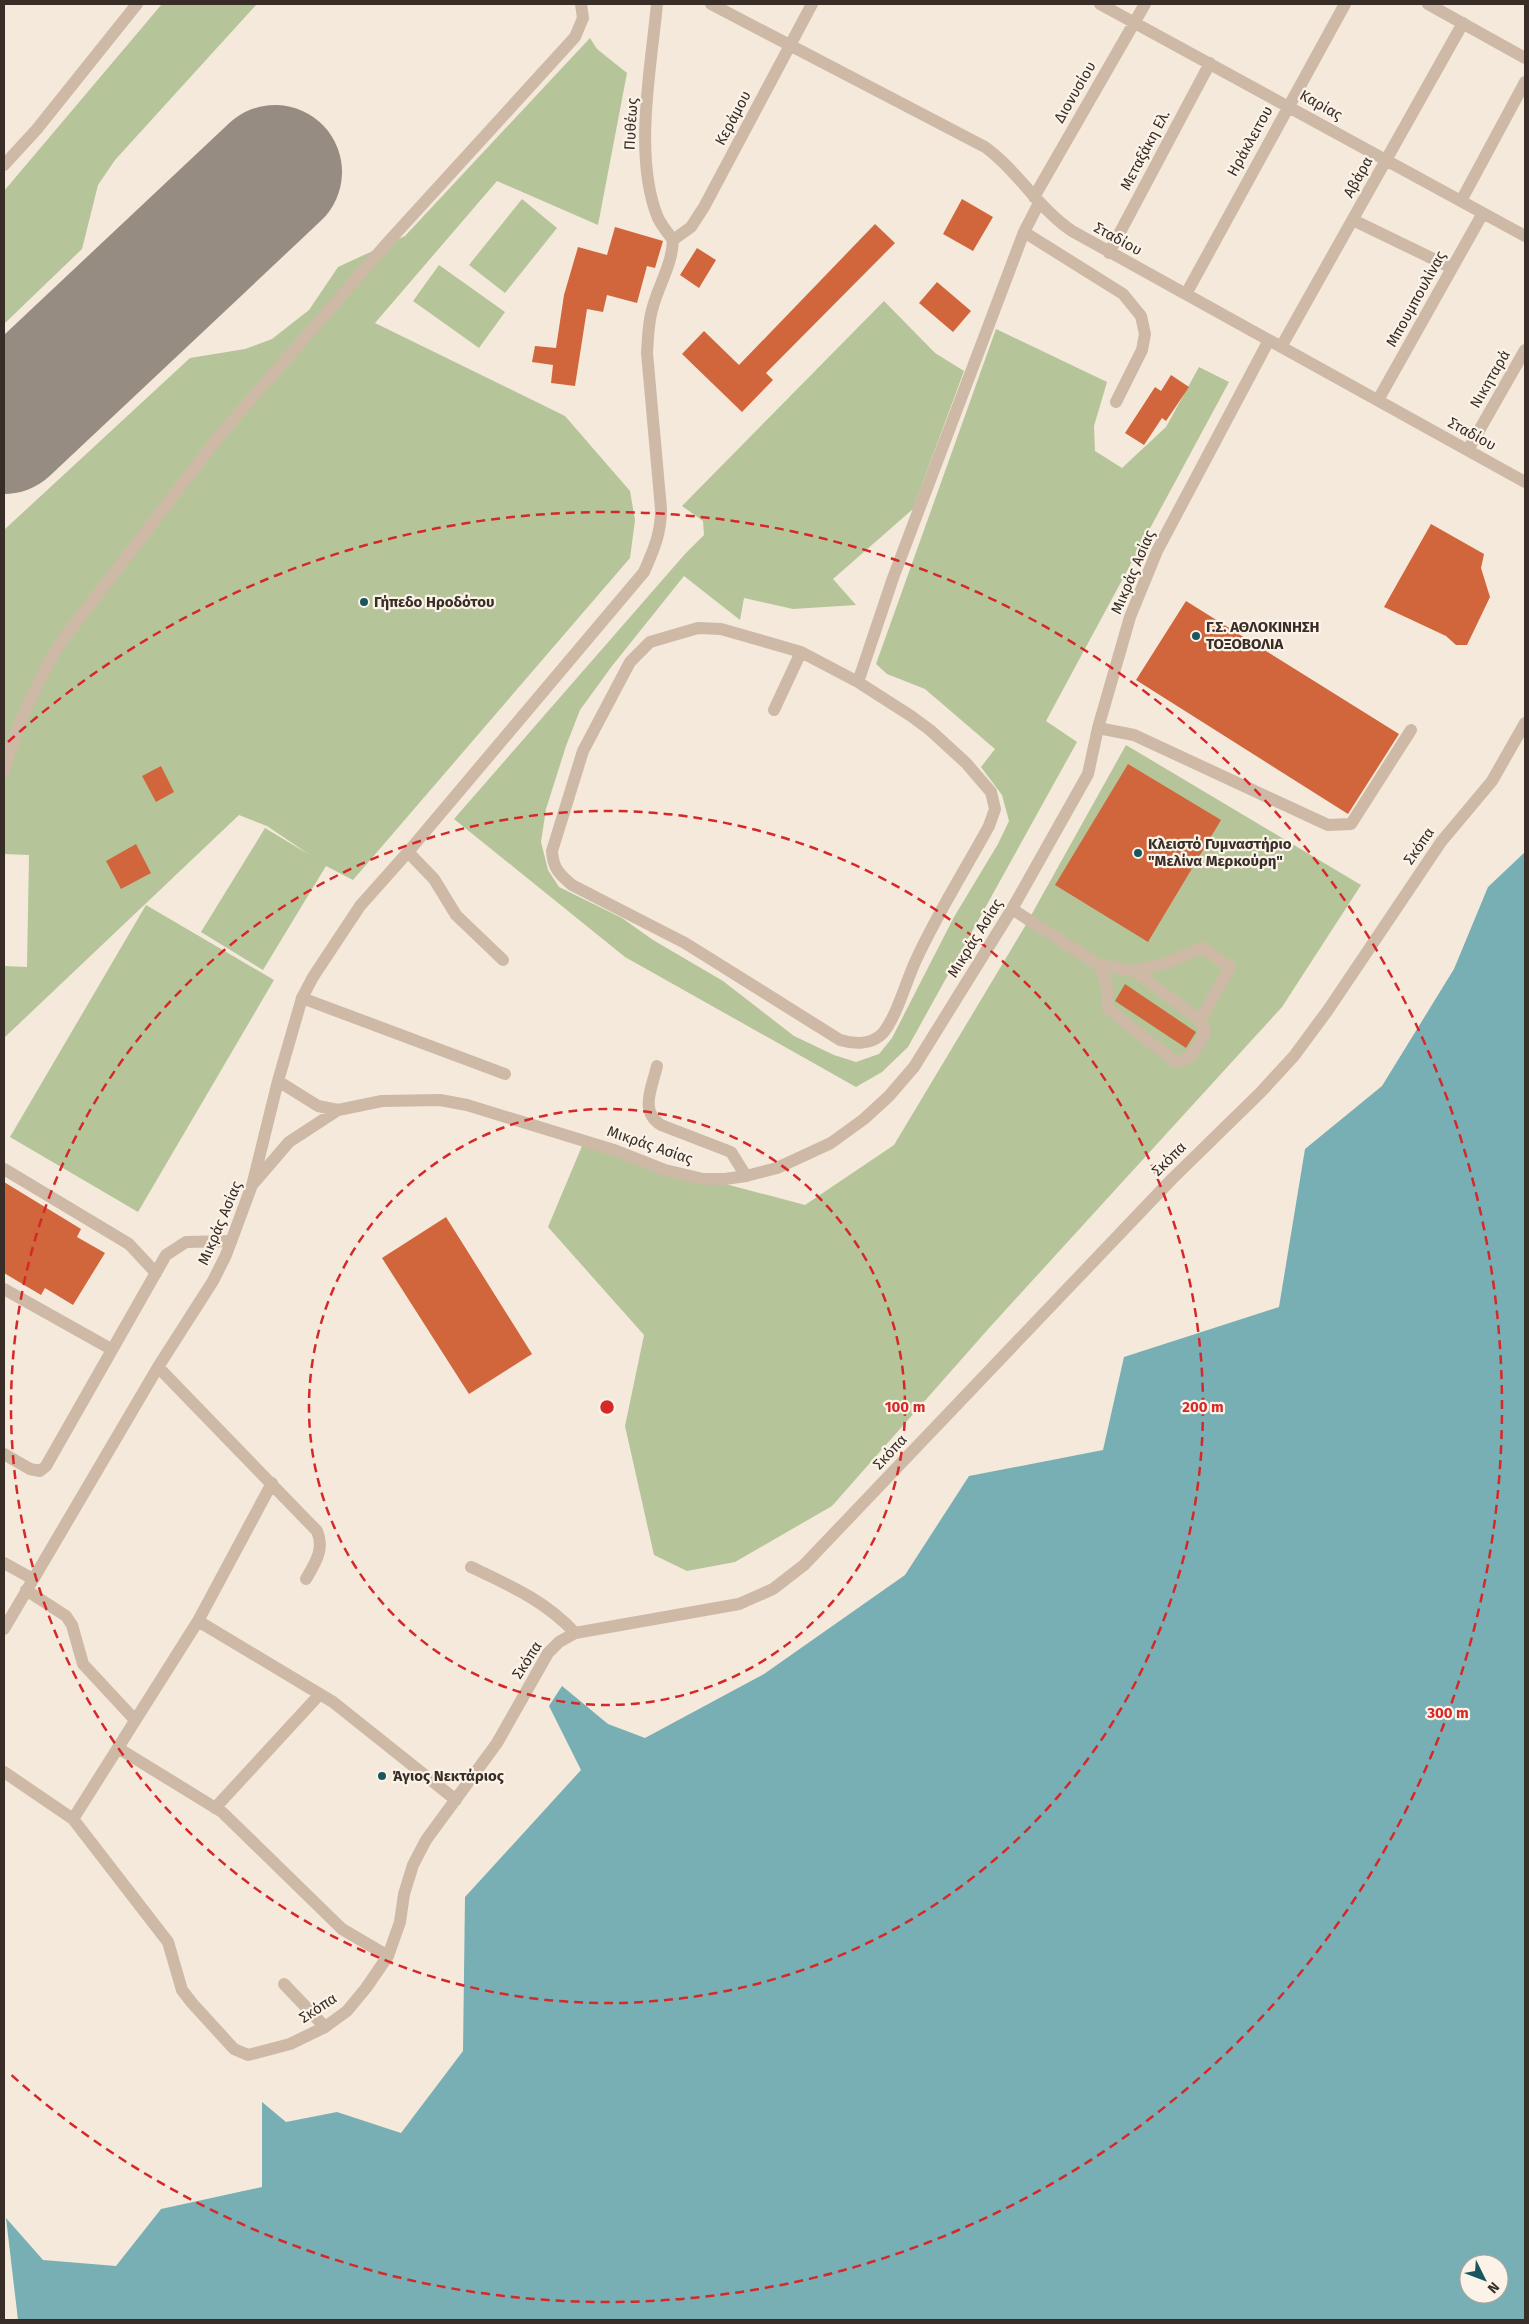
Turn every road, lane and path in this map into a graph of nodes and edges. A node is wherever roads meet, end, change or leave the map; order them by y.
1 (137, 4) edge
2 (581, 4) edge
3 (657, 4) edge
4 (711, 4) edge
5 (812, 4) edge
6 (1100, 4) edge
7 (1145, 4) edge
8 (1344, 4) edge
9 (1428, 4) edge
10 (1134, 22) junction
11 (1463, 23) junction
12 (791, 45) junction
13 (1525, 58) edge
14 (1210, 63) junction
15 (1525, 82) edge
16 (1288, 106) junction
17 (1386, 160) junction
18 (4, 165) edge
19 (1036, 200) junction
20 (1461, 201) junction
21 (1482, 213) junction
22 (1353, 220) junction
23 (1024, 232) junction
24 (1525, 236) edge
25 (673, 240) junction
26 (1109, 253) junction
27 (1452, 268) junction
28 (1186, 294) junction
29 (1269, 340) junction
30 (1281, 347) junction
31 (1525, 350) edge
32 (1378, 400) junction
33 (1116, 402) dead end
34 (1468, 450) junction
35 (1525, 482) edge
36 (801, 652) junction
37 (858, 682) junction
38 (774, 710) dead end
39 (1525, 723) edge
40 (1098, 728) junction
41 (1412, 730) dead end
42 (4, 771) edge
43 (408, 852) junction
44 (1012, 909) junction
45 (502, 960) dead end
46 (1099, 966) junction
47 (1134, 971) junction
48 (302, 998) junction
49 (1200, 1020) junction
50 (657, 1066) dead end
51 (505, 1074) dead end
52 (278, 1081) junction
53 (338, 1110) junction
54 (4, 1169) edge
55 (746, 1176) junction
56 (252, 1184) junction
57 (231, 1242) junction
58 (156, 1273) junction
59 (4, 1289) edge
60 (111, 1349) junction
61 (158, 1367) junction
62 (4, 1454) edge
63 (272, 1483) junction
64 (4, 1563) edge
65 (471, 1567) dead end
66 (306, 1579) dead end
67 (30, 1584) junction
68 (198, 1621) junction
69 (4, 1629) edge
70 (575, 1633) junction
71 (320, 1694) junction
72 (135, 1720) junction
73 (118, 1748) junction
74 (4, 1772) edge
75 (456, 1800) junction
76 (215, 1808) junction
77 (74, 1819) junction
78 (388, 1956) junction
79 (284, 1984) dead end
80 (325, 2027) junction

1 - 18 street
2 - 42 street
3 - 25 street, Πυθέως
4 - 12 street, Σταδίου
5 - 12 street, Κεράμου
6 - 10 street, Καρίας
7 - 10 street, Διονυσίου
8 - 16 street, Ηράκλειτου
9 - 11 street
10 - 14 street, Καρίας
10 - 19 street, Διονυσίου
11 - 13 street
11 - 17 street, Αβάρα
12 - 19 street, Σταδίου
12 - 25 street, Κεράμου
14 - 16 street, Καρίας
14 - 26 street, Μεταξάκη Ελ.
15 - 20 street
16 - 17 street, Καρίας
16 - 28 street, Ηράκλειτου
17 - 20 street, Καρίας
17 - 22 street, Αβάρα
19 - 23 street, Διονυσίου
19 - 26 street, Σταδίου
20 - 21 street, Καρίας
21 - 24 street, Καρίας
21 - 27 street, Μπουμπουλίνας
22 - 27 street
22 - 30 street, Αβάρα
23 - 33 street
23 - 37 street, Διονυσίου
25 - 43 street
26 - 28 street, Σταδίου
27 - 32 street, Μπουμπουλίνας
28 - 29 street, Σταδίου
29 - 30 street, Σταδίου
29 - 40 street, Μικράς Ασίας
30 - 32 street, Σταδίου
31 - 34 street, Νικηταρά
32 - 34 street, Σταδίου
34 - 35 street, Σταδίου
36 - 37 street
36 - 37 street
36 - 38 street
39 - 70 street, Σκόπα
40 - 41 street
40 - 44 street, Μικράς Ασίας
43 - 45 street
43 - 48 street
44 - 46 street
44 - 55 street, Μικράς Ασίας
46 - 47 street
46 - 49 street
47 - 49 street
47 - 49 street
48 - 51 street
48 - 52 street
50 - 55 street
52 - 53 street
52 - 56 street
53 - 55 street, Μικράς Ασίας
53 - 56 street, Μικράς Ασίας
54 - 58 street
56 - 57 street, Μικράς Ασίας
57 - 58 street
57 - 61 street, Μικράς Ασίας
58 - 60 street
59 - 60 street
60 - 62 street
61 - 63 street
61 - 67 street, Μικράς Ασίας
63 - 66 street
63 - 68 street
64 - 67 street
65 - 70 street
67 - 69 street, Μικράς Ασίας
67 - 72 street
68 - 71 street
68 - 72 street
70 - 75 street, Σκόπα
71 - 75 street
71 - 76 street
72 - 73 street
73 - 76 street
73 - 77 street
74 - 77 street
75 - 78 street, Σκόπα
76 - 78 street
77 - 80 street, Σκόπα
78 - 80 street, Σκόπα
79 - 80 street

